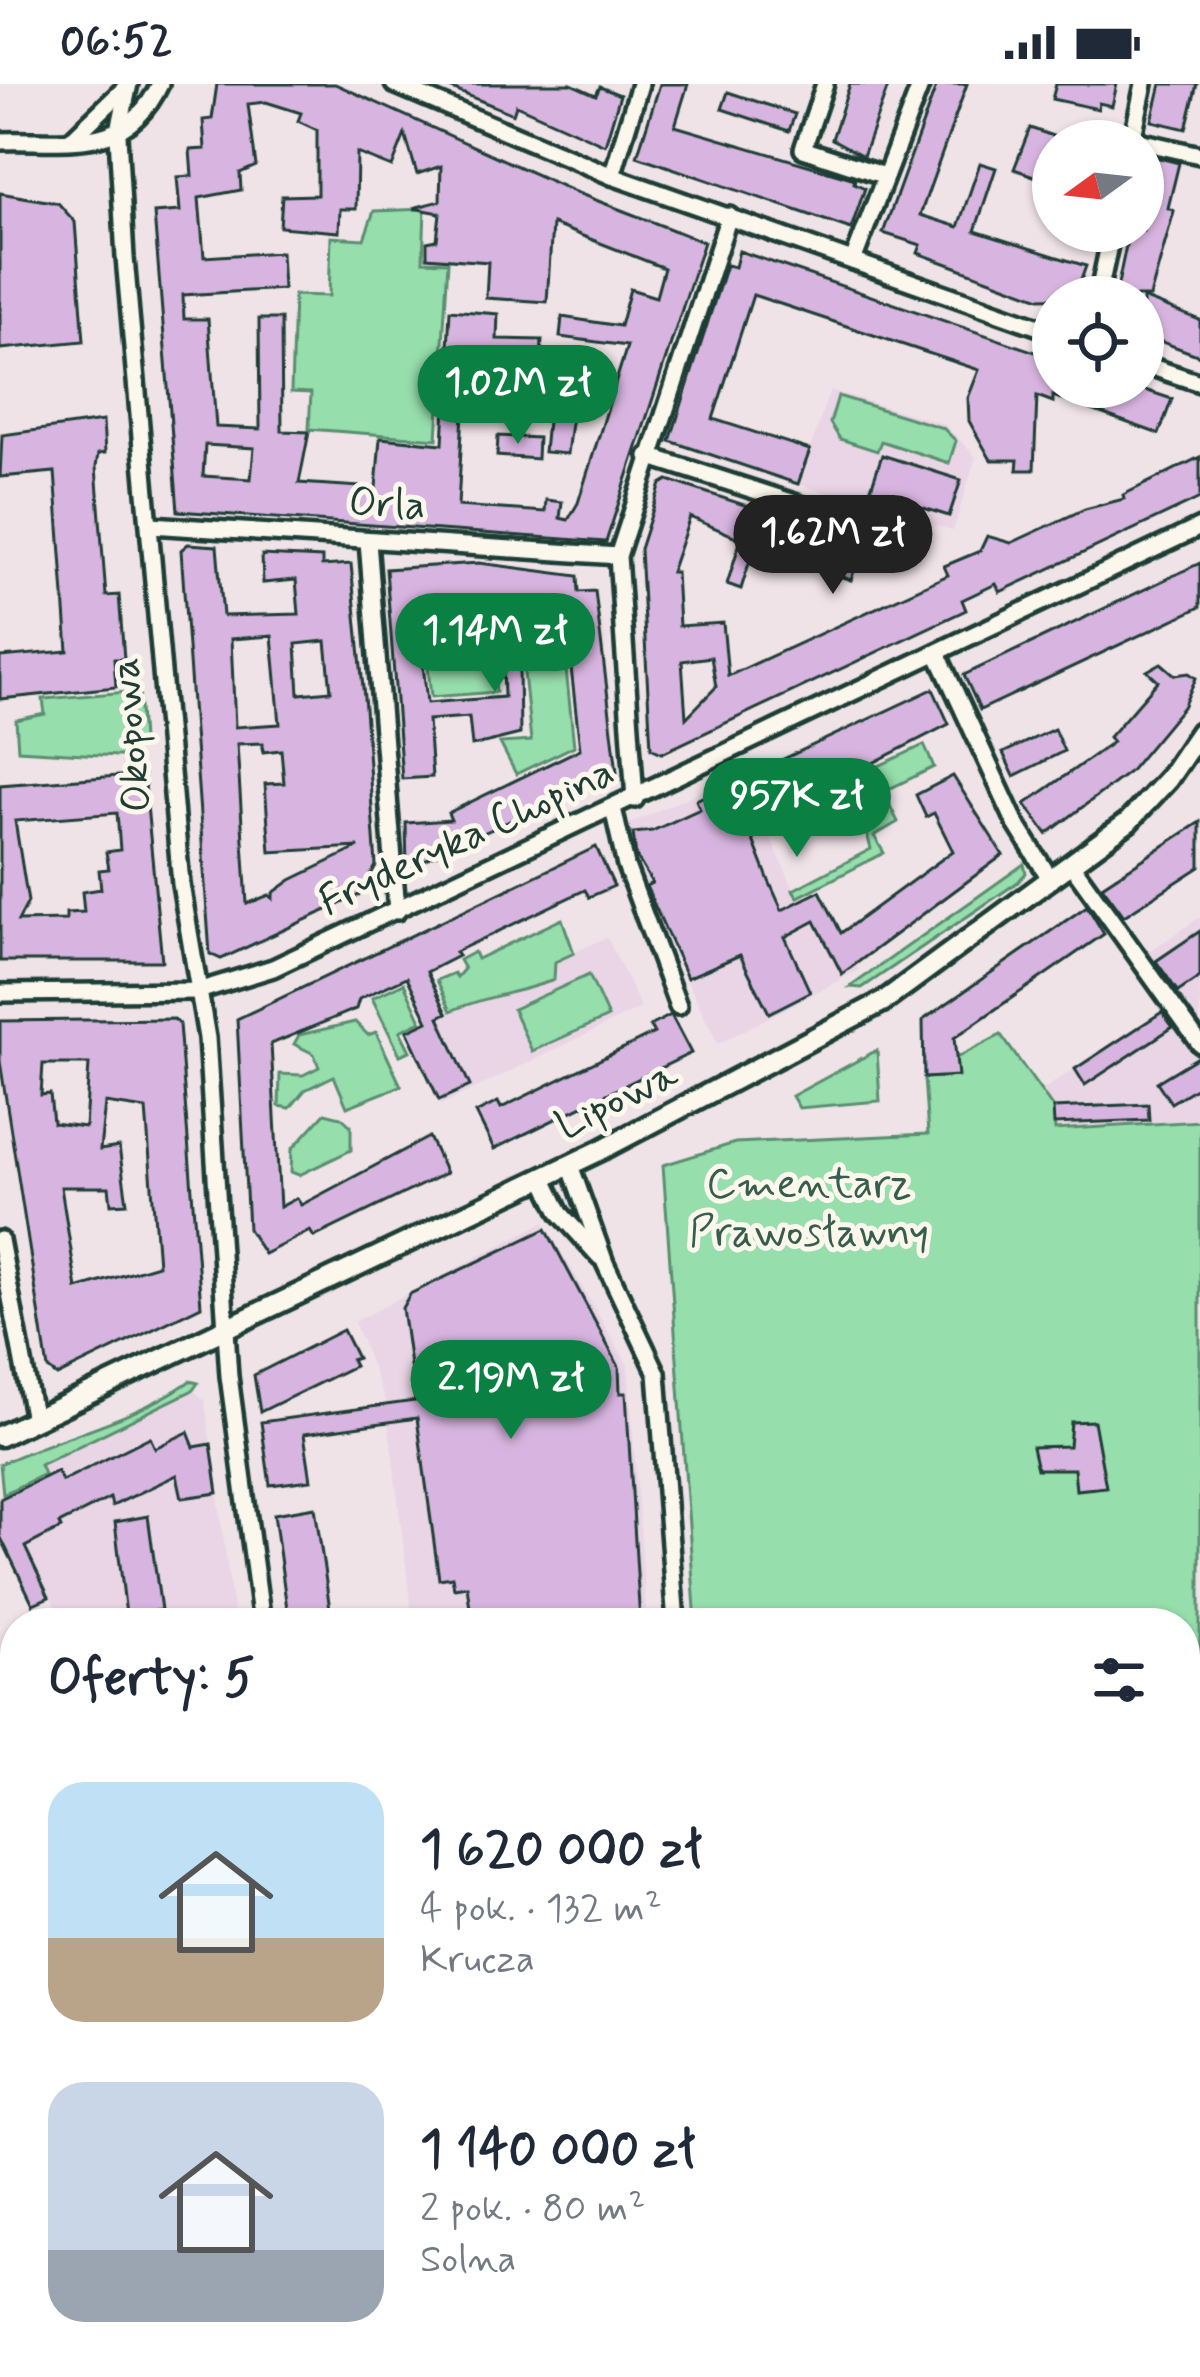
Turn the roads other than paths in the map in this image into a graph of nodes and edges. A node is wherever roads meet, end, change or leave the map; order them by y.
1 (160, 84) edge
2 (394, 84) edge
3 (640, 84) edge
4 (825, 84) edge
5 (921, 84) edge
6 (1144, 84) edge
7 (128, 85) edge
8 (1139, 120) edge
9 (118, 135) junction
10 (71, 140) junction
11 (0, 142) edge
12 (1164, 147) edge
13 (1200, 154) edge
14 (612, 176) junction
15 (885, 176) junction
16 (729, 216) junction
17 (853, 260) junction
18 (1032, 324) edge
19 (1164, 371) edge
20 (1200, 383) edge
21 (649, 456) junction
22 (151, 525) junction
23 (1200, 527) edge
24 (900, 537) dead end
25 (368, 542) junction
26 (619, 556) junction
27 (938, 655) junction
28 (1200, 732) edge
29 (634, 799) junction
30 (613, 808) junction
31 (1072, 865) junction
32 (1051, 880) junction
33 (397, 911) junction
34 (198, 991) junction
35 (0, 993) edge
36 (679, 1006) dead end
37 (1200, 1044) edge
38 (569, 1165) junction
39 (543, 1177) junction
40 (0, 1240) edge
41 (605, 1263) junction
42 (225, 1327) junction
43 (34, 1420) junction
44 (0, 1436) edge
45 (260, 1608) edge
46 (675, 1608) edge

1 - 9 street
2 - 14 street
3 - 14 street
4 - 15 street
5 - 15 street
6 - 8 street
7 - 9 street, Okopowa
7 - 10 street
9 - 10 street
9 - 22 street, Okopowa
10 - 11 street
12 - 13 street
14 - 16 street
15 - 17 street
16 - 17 street
16 - 21 street
17 - 18 street
19 - 20 street
21 - 24 street
21 - 26 street
22 - 25 street, Orla
22 - 34 street, Okopowa
23 - 27 street, Fryderyka Chopina
25 - 26 street, Orla
25 - 33 street
26 - 29 street
27 - 29 street, Fryderyka Chopina
27 - 32 street
28 - 31 street, Lipowa
29 - 30 street, Fryderyka Chopina
30 - 33 street, Fryderyka Chopina
30 - 36 street
31 - 32 street, Lipowa
31 - 37 street
32 - 38 street, Lipowa
33 - 34 street, Fryderyka Chopina
34 - 35 street, Fryderyka Chopina
34 - 42 street, Okopowa
38 - 39 street, Lipowa
38 - 41 street
39 - 41 street
39 - 42 street, Lipowa
40 - 43 street
41 - 46 street
42 - 43 street, Lipowa
42 - 45 street, Okopowa
43 - 44 street, Lipowa

